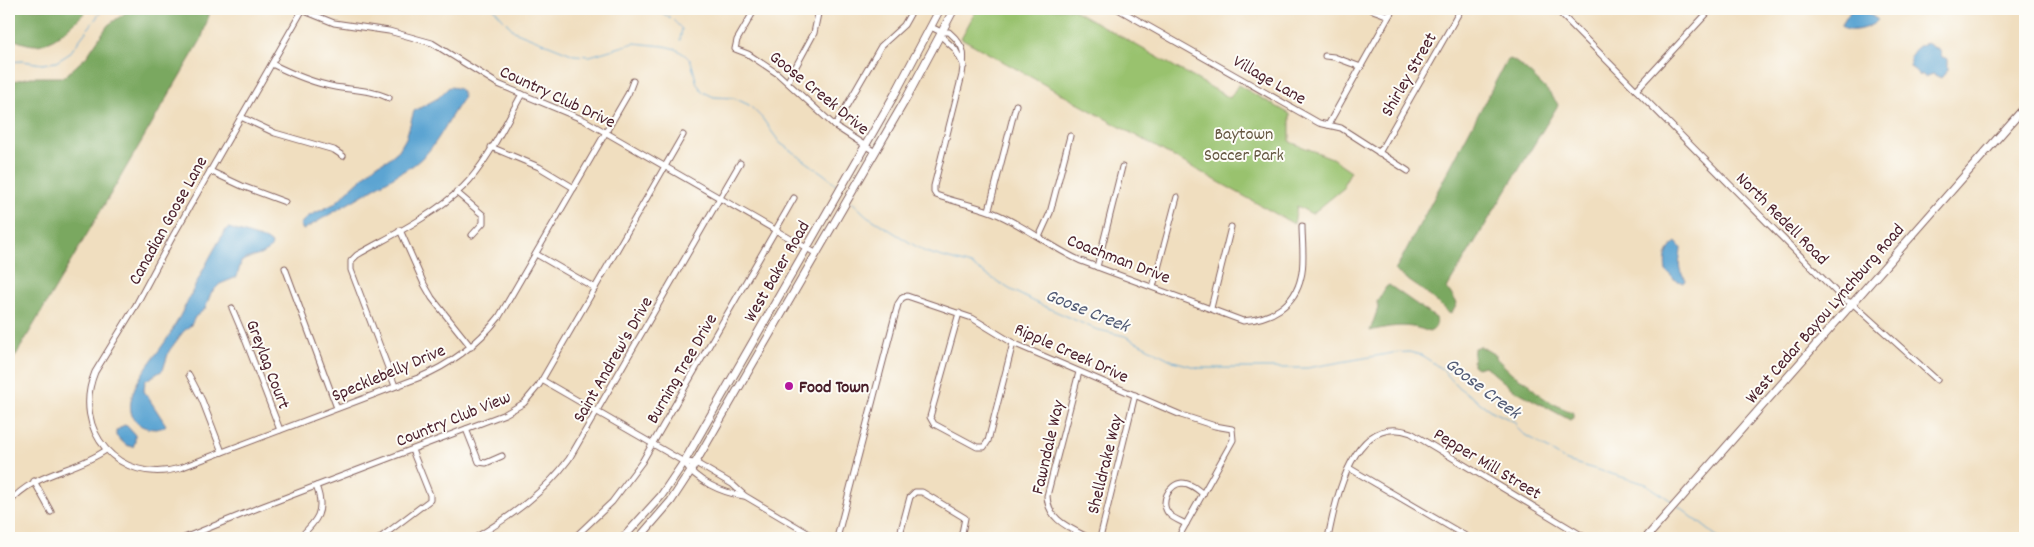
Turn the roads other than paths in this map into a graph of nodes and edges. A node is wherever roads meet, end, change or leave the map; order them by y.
1 (303, 9) edge
2 (757, 9) edge
3 (819, 9) edge
4 (913, 9) edge
5 (940, 9) edge
6 (954, 9) edge
7 (1118, 9) edge
8 (1370, 9) edge
9 (1393, 9) edge
10 (1461, 9) edge
11 (1556, 9) edge
12 (1711, 9) edge
13 (1389, 16) junction
14 (931, 26) junction
15 (941, 32) junction
16 (1325, 56) dead end
17 (272, 64) junction
18 (1361, 67) junction
19 (632, 81) dead end
20 (788, 81) junction
21 (1636, 90) junction
22 (522, 94) junction
23 (390, 98) dead end
24 (1016, 106) dead end
25 (2025, 107) edge
26 (241, 117) junction
27 (1328, 125) junction
28 (835, 126) junction
29 (606, 132) junction
30 (683, 135) dead end
31 (1070, 136) dead end
32 (865, 146) junction
33 (491, 147) junction
34 (875, 152) junction
35 (1379, 152) junction
36 (343, 156) dead end
37 (740, 164) dead end
38 (665, 166) junction
39 (1122, 167) dead end
40 (210, 171) junction
41 (1408, 171) dead end
42 (574, 188) junction
43 (456, 192) junction
44 (1177, 197) dead end
45 (720, 198) junction
46 (794, 198) dead end
47 (285, 202) dead end
48 (989, 210) junction
49 (1302, 226) dead end
50 (1231, 227) dead end
51 (400, 230) junction
52 (776, 230) junction
53 (472, 235) dead end
54 (1039, 237) junction
55 (807, 248) junction
56 (536, 254) junction
57 (817, 254) junction
58 (1097, 267) junction
59 (285, 268) dead end
60 (1153, 287) junction
61 (595, 288) junction
62 (1852, 304) junction
63 (232, 308) dead end
64 (1211, 308) junction
65 (959, 313) junction
66 (1013, 343) junction
67 (471, 347) junction
68 (1079, 372) junction
69 (189, 375) dead end
70 (542, 380) junction
71 (1938, 380) dead end
72 (731, 381) junction
73 (395, 386) junction
74 (740, 386) junction
75 (1135, 395) junction
76 (337, 408) junction
77 (597, 412) junction
78 (466, 429) junction
79 (280, 430) junction
80 (653, 444) junction
81 (106, 450) junction
82 (412, 450) junction
83 (222, 452) junction
84 (502, 456) dead end
85 (684, 462) junction
86 (696, 463) junction
87 (1349, 468) junction
88 (690, 472) junction
89 (34, 481) junction
90 (316, 486) junction
91 (1204, 494) junction
92 (745, 496) junction
93 (9, 503) edge
94 (51, 512) dead end
95 (1186, 524) junction
96 (201, 532) junction
97 (184, 538) edge
98 (204, 538) edge
99 (299, 538) edge
100 (380, 538) edge
101 (474, 538) edge
102 (574, 538) edge
103 (623, 538) edge
104 (639, 538) edge
105 (816, 538) edge
106 (837, 538) edge
107 (899, 538) edge
108 (961, 538) edge
109 (1089, 538) edge
110 (1100, 538) edge
111 (1178, 538) edge
112 (1328, 538) edge
113 (1469, 538) edge
114 (1586, 538) edge
115 (1646, 538) edge

1 - 17 street, Canadian Goose Lane
1 - 22 street, Country Club Drive
2 - 20 street, Goose Creek Drive
3 - 20 street
4 - 28 street
5 - 14 main road, West Baker Road
6 - 15 main road, West Baker Road
7 - 27 street, Village Lane
8 - 13 street
9 - 13 street
10 - 35 street, Shirley Street
11 - 21 street, North Redell Road
12 - 21 street
13 - 18 street
14 - 15 street, Coachman Drive
14 - 32 main road, West Baker Road
15 - 34 main road, West Baker Road
15 - 48 street, Coachman Drive
16 - 18 street
17 - 23 street
17 - 26 street, Canadian Goose Lane
18 - 27 street
19 - 29 street, Specklebelly Drive
20 - 28 street, Goose Creek Drive
21 - 62 street, North Redell Road
22 - 29 street, Country Club Drive
22 - 33 street
24 - 48 street
25 - 62 main road, West Cedar Bayou Lynchburg Road
26 - 36 street
26 - 40 street, Canadian Goose Lane
27 - 35 street, Village Lane
28 - 32 street, Goose Creek Drive
29 - 38 street, Country Club Drive
29 - 42 street, Specklebelly Drive
30 - 38 street, Country Club View
31 - 54 street
32 - 34 street, Goose Creek Drive
32 - 55 main road, West Baker Road
33 - 42 street
33 - 43 street
34 - 57 main road, West Baker Road
35 - 41 street, Village Lane
37 - 45 street, Saint Andrew's Drive
38 - 45 street, Country Club Drive
38 - 61 street, Country Club View
39 - 58 street
40 - 47 street
40 - 81 street, Canadian Goose Lane
42 - 56 street, Specklebelly Drive
43 - 51 street
43 - 53 street
44 - 60 street
45 - 52 street, Country Club Drive
45 - 77 street, Saint Andrew's Drive
46 - 52 street, Burning Tree Drive
48 - 54 street, Coachman Drive
49 - 64 street, Coachman Drive
50 - 64 street
51 - 67 street
51 - 73 street
52 - 55 street, Country Club Drive
52 - 80 street, Burning Tree Drive
54 - 58 street, Coachman Drive
55 - 57 street, Country Club Drive
55 - 72 main road, West Baker Road
56 - 61 street
56 - 67 street, Specklebelly Drive
57 - 74 main road, West Baker Road
58 - 60 street, Coachman Drive
59 - 76 street
60 - 64 street, Coachman Drive
61 - 70 street, Country Club View
62 - 71 street, North Redell Road
62 - 115 main road, West Cedar Bayou Lynchburg Road
63 - 79 street, Greylag Court
65 - 66 street, Ripple Creek Drive
65 - 66 street
65 - 106 street, Ripple Creek Drive
66 - 68 street, Ripple Creek Drive
67 - 73 street, Specklebelly Drive
68 - 75 street, Ripple Creek Drive
68 - 109 street, Fawndale Way
69 - 83 street
70 - 77 street
70 - 78 street, Country Club View
72 - 74 main road
72 - 85 main road, West Baker Road
73 - 76 street, Specklebelly Drive
74 - 86 main road, West Baker Road
75 - 91 street, Ripple Creek Drive
75 - 110 street, Shelldrake Way
76 - 79 street, Specklebelly Drive
77 - 80 street
77 - 101 street, Saint Andrew's Drive
78 - 82 street, Country Club View
78 - 84 street
79 - 83 street, Specklebelly Drive
80 - 85 street
80 - 102 street, Burning Tree Drive
81 - 83 street, Specklebelly Drive
81 - 89 street
82 - 90 street, Country Club View
82 - 100 street
85 - 86 street
85 - 88 street
85 - 103 main road, West Baker Road
86 - 88 main road, West Baker Road
86 - 92 street
87 - 112 street
87 - 113 street
87 - 114 street, Pepper Mill Street
88 - 92 street
88 - 104 main road, West Baker Road
89 - 93 street
89 - 94 street
90 - 96 street, Country Club View
90 - 99 street
91 - 95 street
91 - 95 street
92 - 105 street
95 - 111 street
96 - 97 street, Country Club View
96 - 98 street
107 - 108 street

